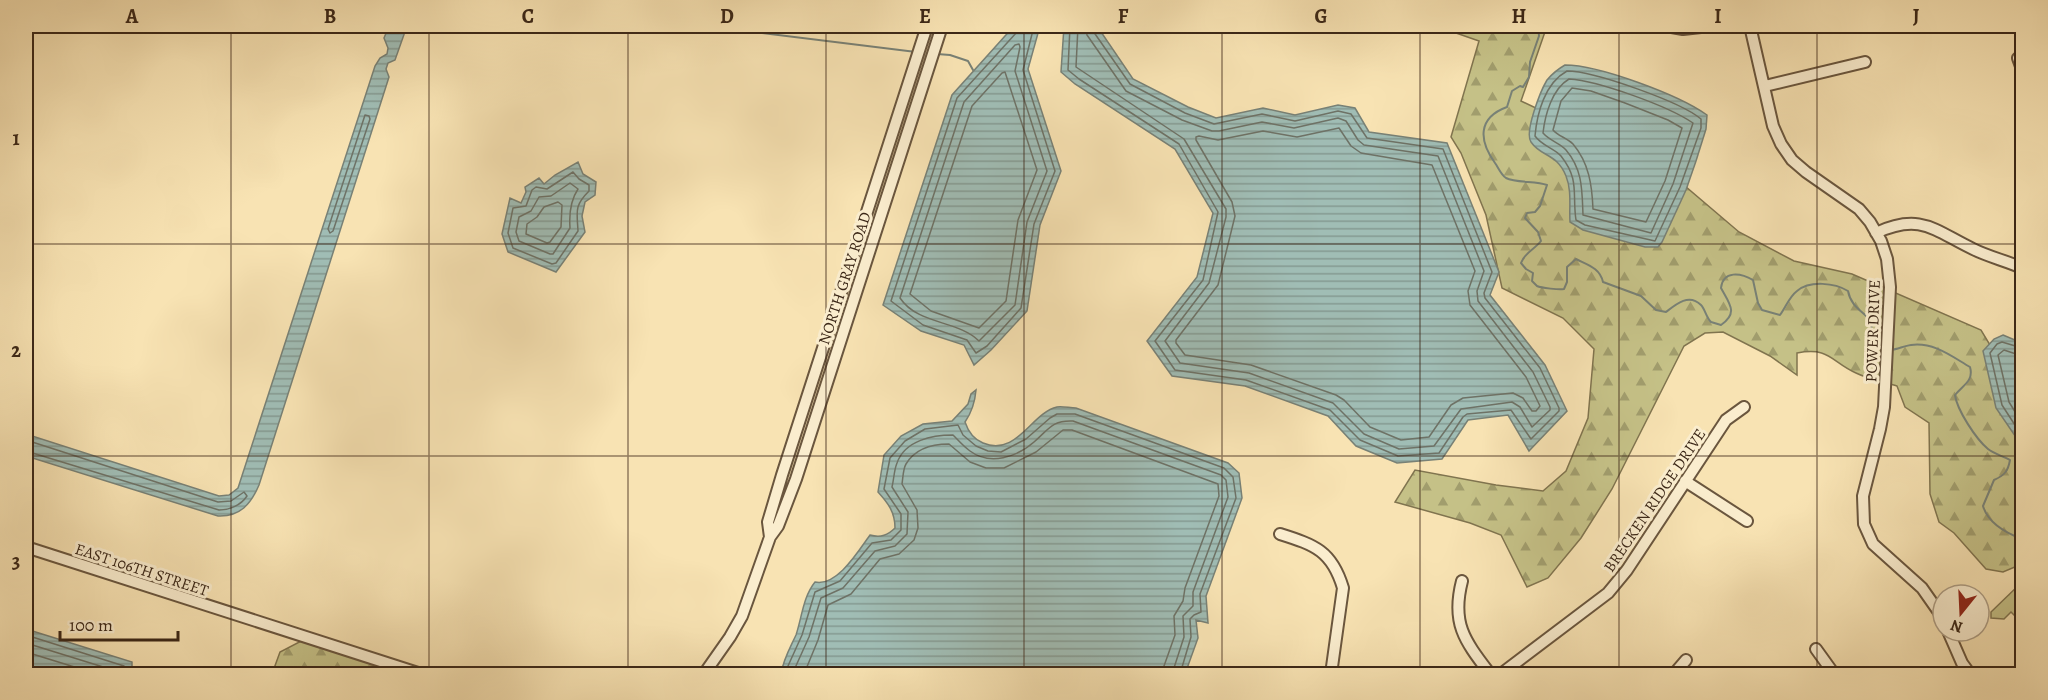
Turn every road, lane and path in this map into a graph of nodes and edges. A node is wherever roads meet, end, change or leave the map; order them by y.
1 (927, 26) edge
2 (942, 26) edge
3 (1666, 26) edge
4 (1710, 26) edge
5 (1750, 26) edge
6 (1865, 62) dead end
7 (1765, 86) junction
8 (1876, 233) junction
9 (2022, 268) edge
10 (1744, 407) dead end
11 (1685, 481) junction
12 (1747, 521) dead end
13 (1280, 534) dead end
14 (770, 537) junction
15 (26, 547) edge
16 (1462, 581) dead end
17 (1931, 601) edge
18 (1953, 643) edge
19 (1816, 649) dead end
20 (1686, 660) dead end
21 (421, 675) edge
22 (704, 675) edge
23 (1331, 675) edge
24 (1490, 675) edge
25 (1501, 675) edge
26 (1674, 675) edge
27 (1834, 675) edge
28 (1970, 675) edge

1 - 14 street, NORTH GRAY ROAD
2 - 14 street, NORTH GRAY ROAD
3 - 4 street
5 - 7 street, POWER DRIVE
6 - 7 street
7 - 8 street, POWER DRIVE
8 - 9 street
8 - 17 street, POWER DRIVE
10 - 11 street, BRECKEN RIDGE DRIVE
11 - 12 street
11 - 25 street, BRECKEN RIDGE DRIVE
13 - 23 street
14 - 22 street, NORTH GRAY ROAD
15 - 21 street, EAST 106TH STREET
16 - 24 street
18 - 28 street
19 - 27 street
20 - 26 street

